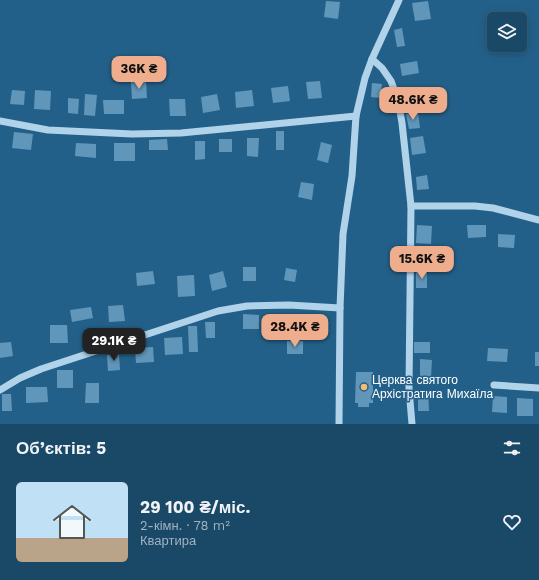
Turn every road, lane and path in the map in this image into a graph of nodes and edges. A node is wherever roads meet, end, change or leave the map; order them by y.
1 (399, 0) edge
2 (372, 59) junction
3 (356, 116) junction
4 (0, 121) edge
5 (411, 206) junction
6 (539, 220) edge
7 (340, 308) junction
8 (494, 385) dead end
9 (539, 388) edge
10 (0, 390) edge
11 (340, 424) edge
12 (412, 424) edge

1 - 2 street
2 - 3 street
2 - 5 street
3 - 4 street
3 - 7 street
5 - 6 street
5 - 12 street
7 - 10 street
7 - 11 street
8 - 9 street

